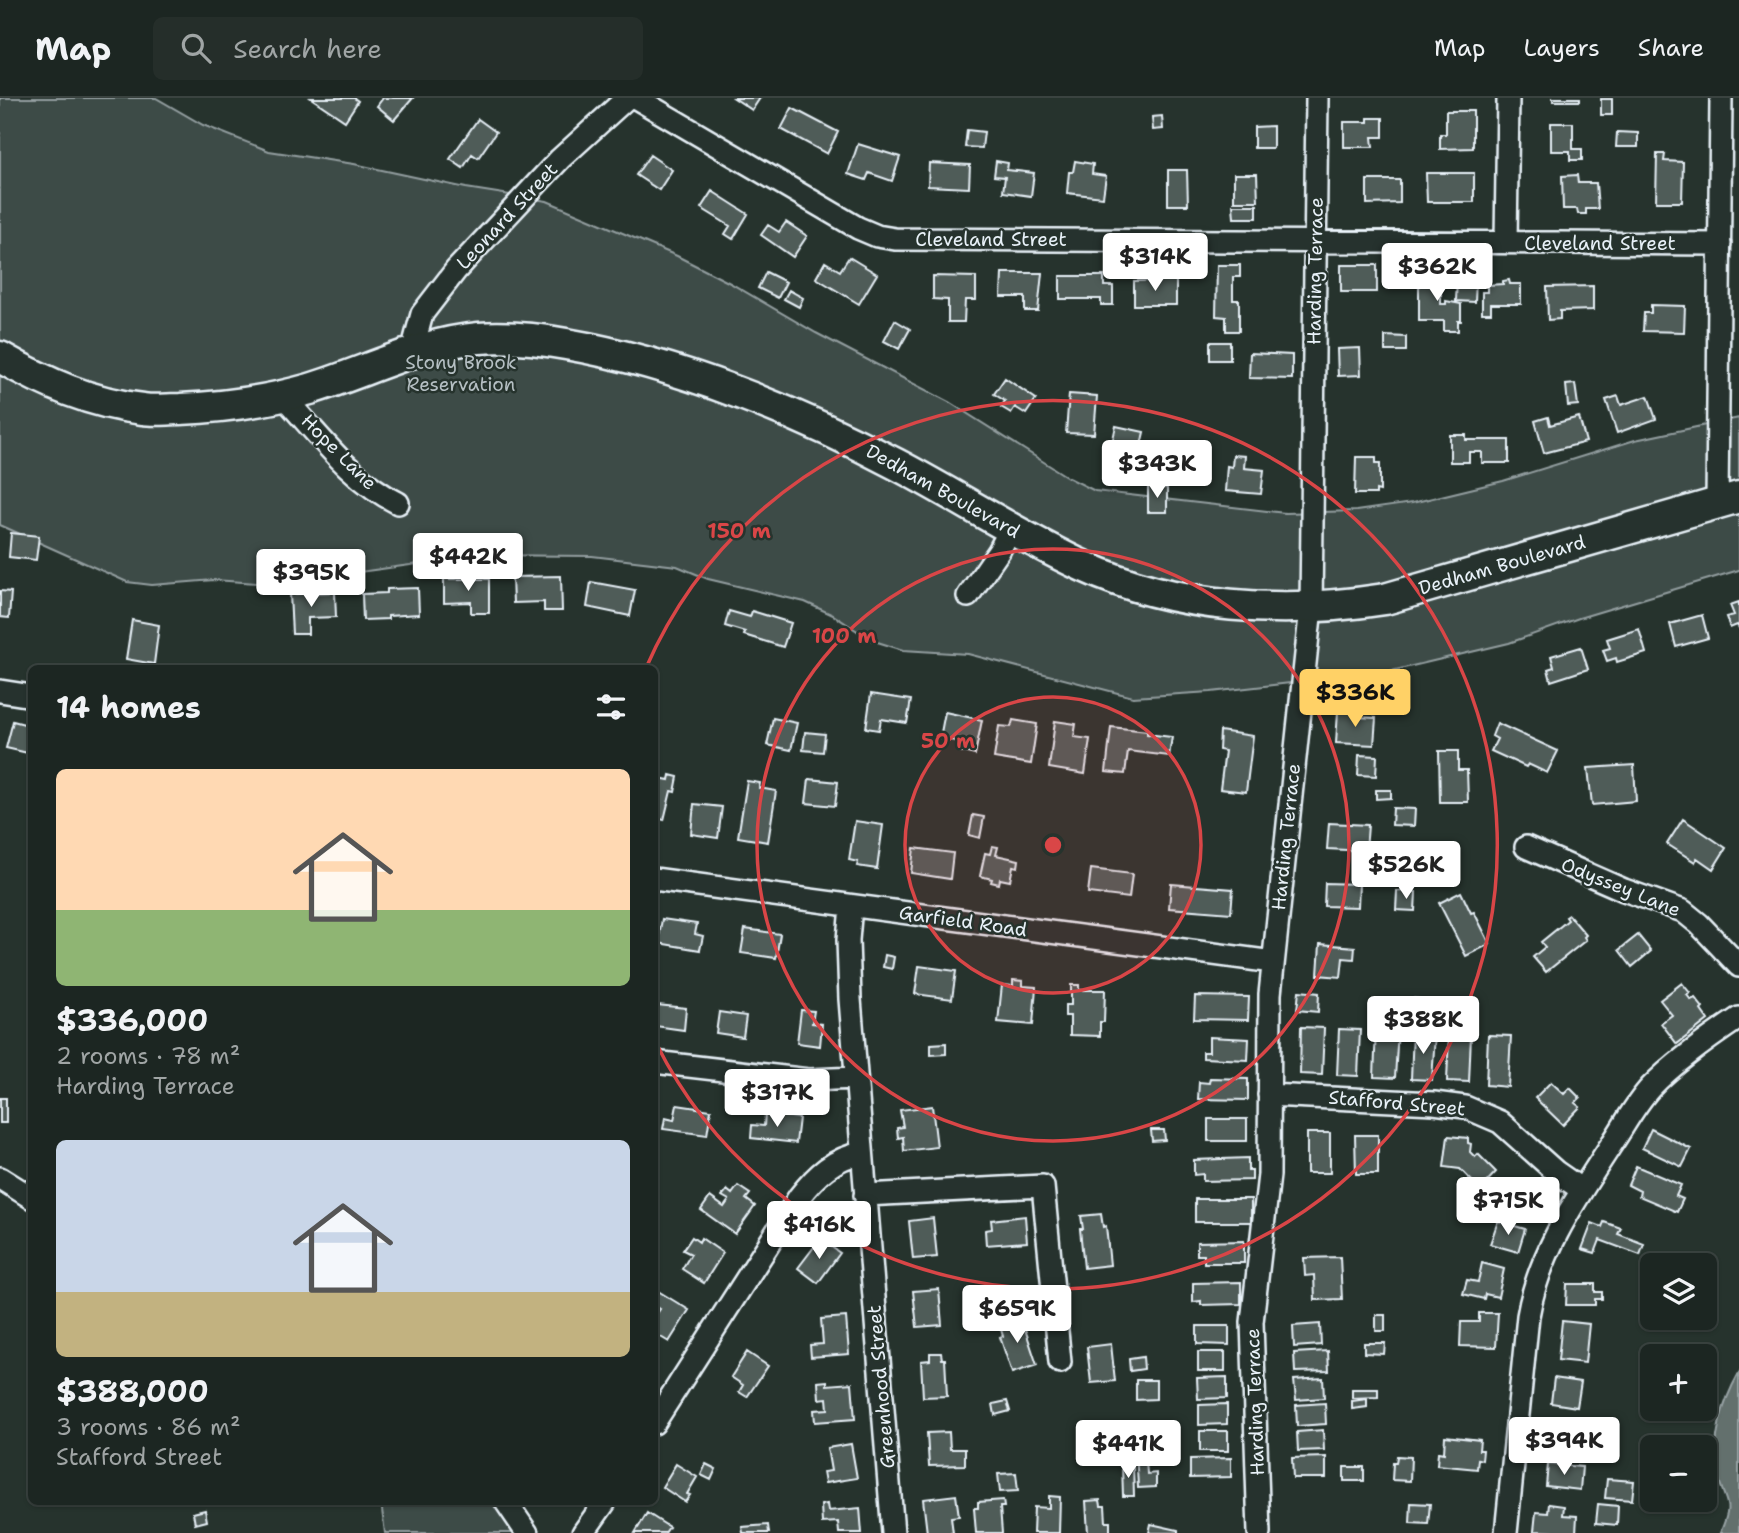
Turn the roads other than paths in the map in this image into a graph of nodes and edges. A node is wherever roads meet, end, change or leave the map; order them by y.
1 (627, 98) edge
2 (636, 98) edge
3 (1317, 98) edge
4 (1508, 98) edge
5 (1721, 98) edge
6 (1315, 241) junction
7 (1506, 242) junction
8 (1720, 244) junction
9 (417, 352) junction
10 (0, 357) edge
11 (284, 396) junction
12 (1728, 430) edge
13 (1728, 499) edge
14 (398, 503) dead end
15 (1011, 528) junction
16 (968, 596) dead end
17 (1311, 607) junction
18 (0, 691) edge
19 (28, 695) edge
20 (1526, 848) dead end
21 (658, 880) edge
22 (851, 906) junction
23 (1273, 962) junction
24 (1739, 966) edge
25 (1739, 1018) edge
26 (658, 1062) edge
27 (856, 1078) junction
28 (1269, 1095) junction
29 (862, 1153) junction
30 (0, 1178) edge
31 (1582, 1190) junction
32 (865, 1195) junction
33 (28, 1196) edge
34 (1060, 1362) dead end
35 (658, 1417) edge
36 (508, 1505) edge
37 (603, 1505) edge
38 (527, 1533) edge
39 (583, 1533) edge
40 (893, 1533) edge
41 (1259, 1533) edge
42 (1506, 1533) edge

1 - 9 street, Leonard Street
2 - 6 street, Cleveland Street
3 - 6 street, Harding Terrace
4 - 7 street
5 - 8 street
6 - 7 street, Cleveland Street
6 - 17 street, Harding Terrace
7 - 8 street, Cleveland Street
8 - 12 street
9 - 11 main road, Dedham Boulevard
9 - 15 main road, Dedham Boulevard
10 - 11 main road, Dedham Boulevard
11 - 14 street, Hope Lane
12 - 13 street
13 - 17 main road, Dedham Boulevard
15 - 16 street
15 - 17 main road, Dedham Boulevard
17 - 23 street, Harding Terrace
18 - 19 street
20 - 24 street, Odyssey Lane
21 - 22 street, Garfield Road
22 - 23 street, Garfield Road
22 - 27 street, Greenhood Street
23 - 28 street, Harding Terrace
25 - 31 street
26 - 27 street
27 - 29 street, Greenhood Street
28 - 31 street, Stafford Street
28 - 41 street, Harding Terrace
29 - 32 street, Greenhood Street
29 - 35 street
30 - 33 street
31 - 42 street
32 - 34 street
32 - 40 street, Greenhood Street
36 - 38 street
37 - 39 street

